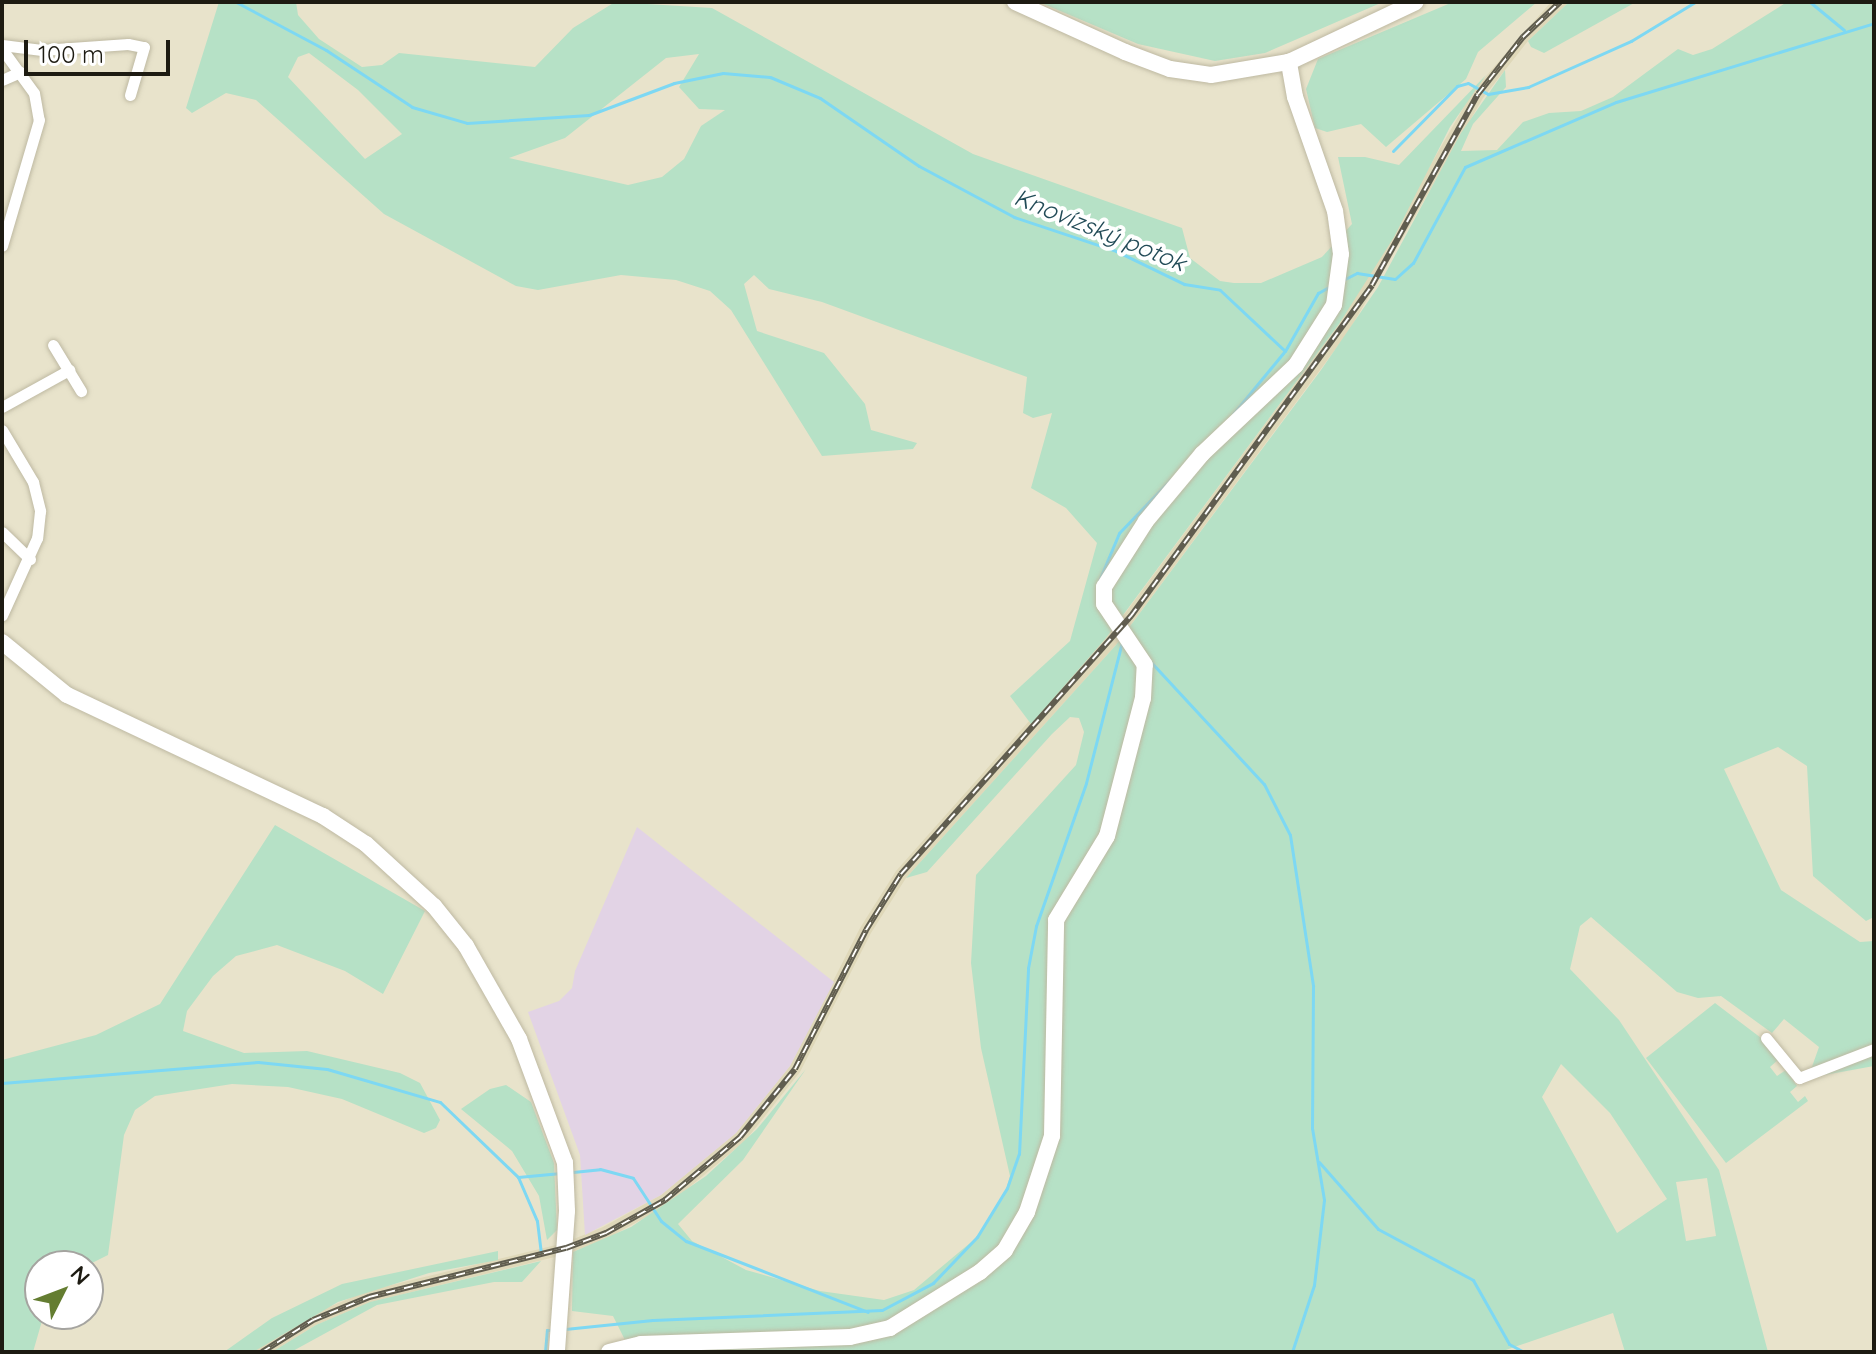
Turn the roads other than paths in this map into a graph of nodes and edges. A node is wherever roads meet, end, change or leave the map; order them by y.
1 (1015, 2) edge
2 (1416, 2) edge
3 (2, 47) edge
4 (1289, 62) junction
5 (20, 72) junction
6 (2, 80) edge
7 (130, 95) dead end
8 (2, 199) edge
9 (17, 199) junction
10 (2, 246) edge
11 (53, 345) dead end
12 (69, 370) junction
13 (81, 391) dead end
14 (2, 407) edge
15 (2, 430) edge
16 (2, 532) edge
17 (30, 559) junction
18 (3, 610) edge
19 (2, 642) edge
20 (1766, 1038) dead end
21 (1874, 1049) edge
22 (560, 1346) edge
23 (609, 1352) edge

1 - 4 street
2 - 4 street
3 - 5 street
3 - 7 street
4 - 23 street
5 - 6 street
5 - 9 street
8 - 9 street
9 - 10 street
11 - 12 street
12 - 13 street
12 - 14 street
15 - 17 street
16 - 17 street
17 - 18 street
19 - 22 street
20 - 21 street

